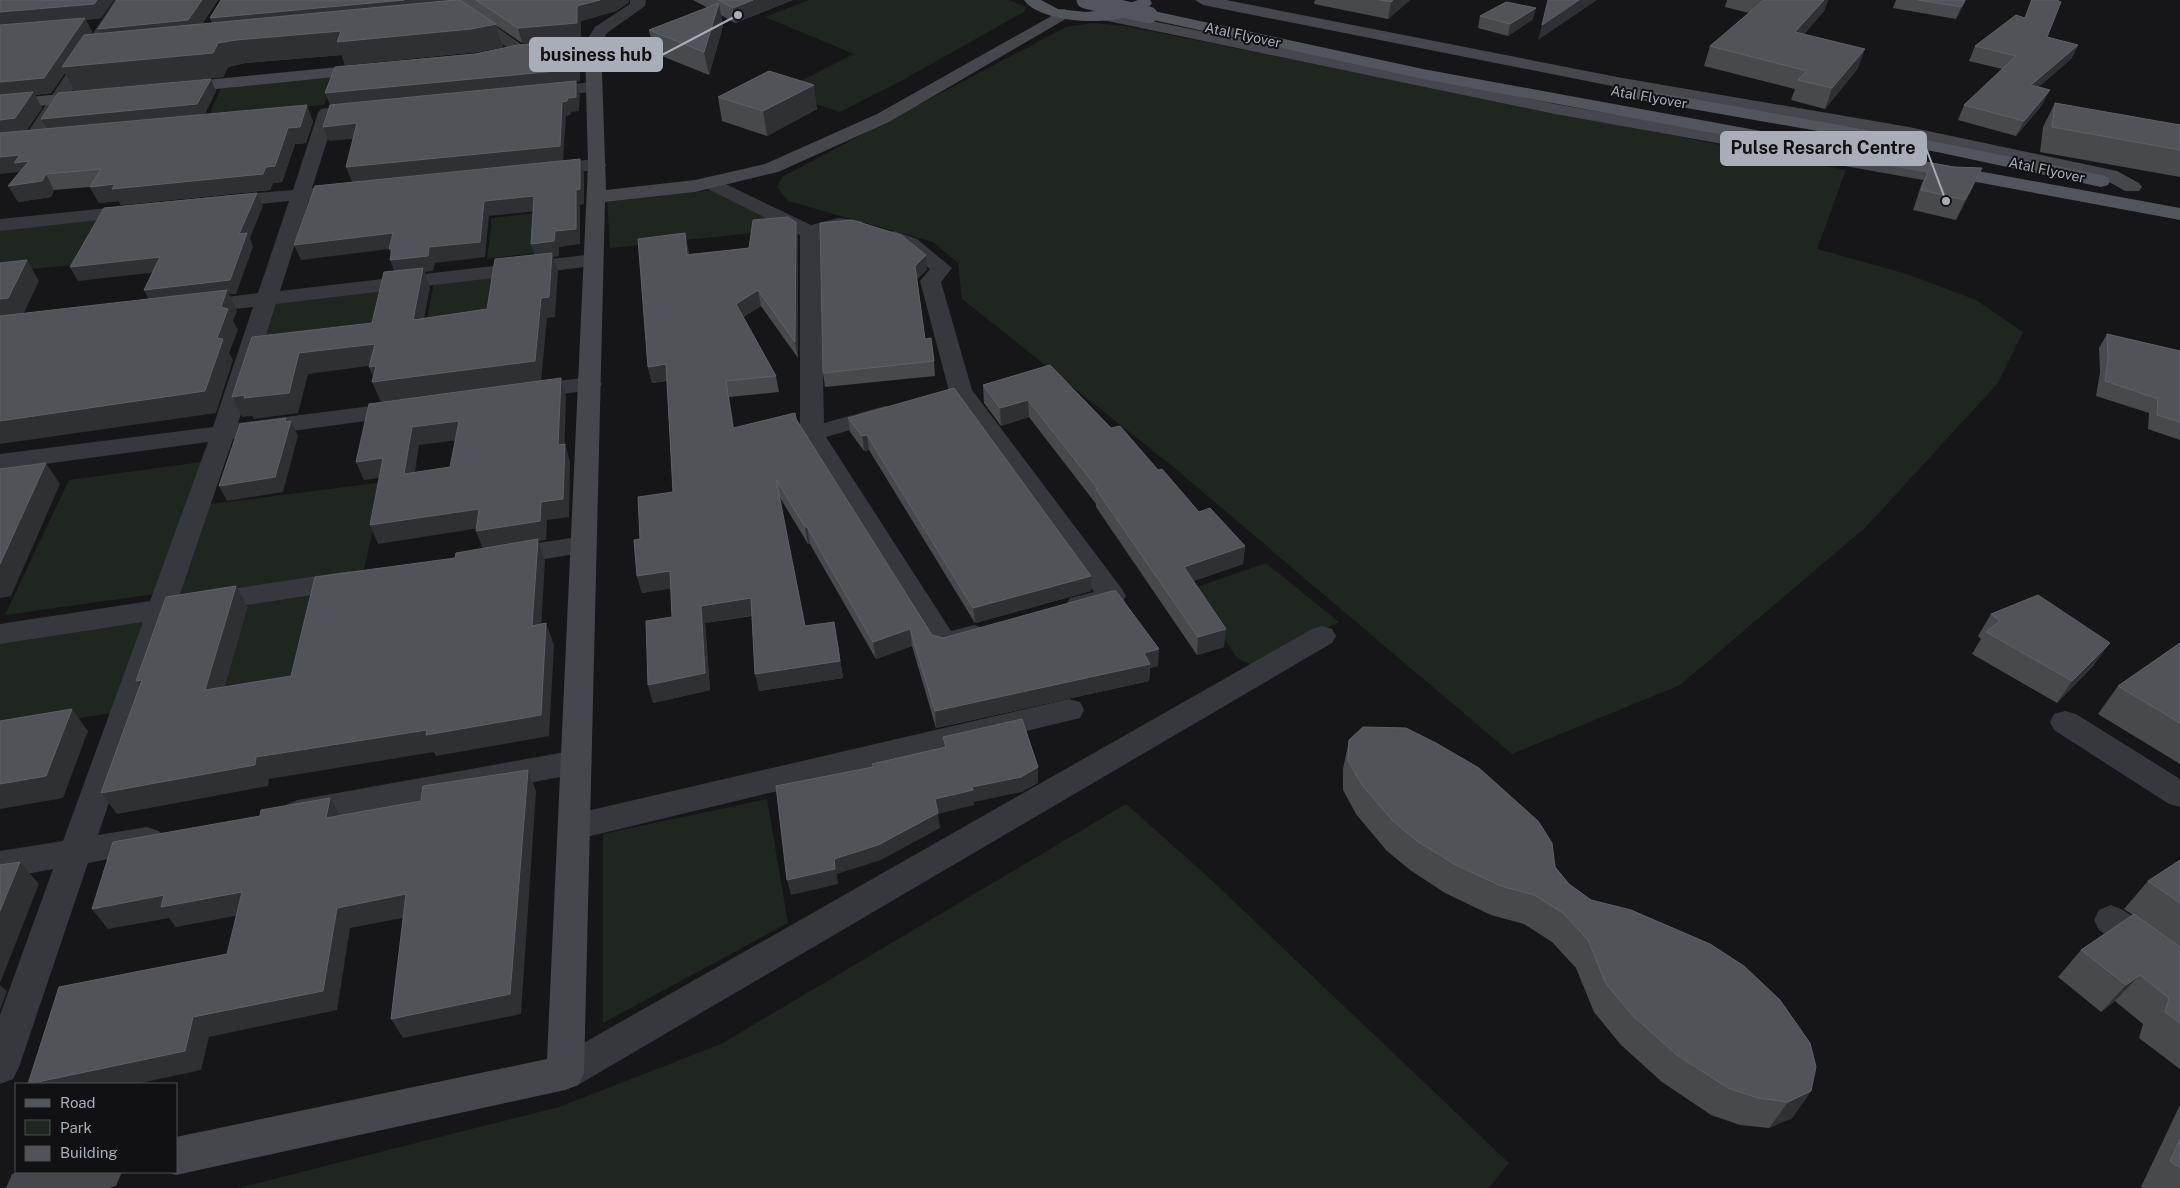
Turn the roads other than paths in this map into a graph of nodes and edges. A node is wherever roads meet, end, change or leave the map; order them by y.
1 (449, 0) edge
2 (638, 0) edge
3 (1032, 0) edge
4 (1085, 0) edge
5 (1147, 0) edge
6 (1203, 0) edge
7 (127, 1) edge
8 (1186, 4) dead end
9 (1046, 10) junction
10 (1064, 14) junction
11 (469, 15) junction
12 (1103, 16) junction
13 (450, 17) edge
14 (108, 24) junction
15 (88, 26) dead end
16 (593, 43) junction
17 (108, 50) edge
18 (521, 50) junction
19 (90, 52) junction
20 (491, 52) edge
21 (380, 63) edge
22 (161, 84) edge
23 (594, 87) junction
24 (107, 90) edge
25 (63, 94) junction
26 (525, 94) edge
27 (0, 95) edge
28 (0, 105) edge
29 (327, 113) edge
30 (841, 136) junction
31 (51, 139) edge
32 (597, 165) junction
33 (528, 172) edge
34 (1990, 180) junction
35 (711, 183) junction
36 (2132, 187) junction
37 (340, 190) edge
38 (300, 194) junction
39 (2180, 197) edge
40 (596, 198) junction
41 (203, 204) edge
42 (155, 209) edge
43 (2180, 214) edge
44 (0, 225) edge
45 (810, 232) junction
46 (594, 260) junction
47 (266, 299) junction
48 (178, 309) edge
49 (590, 384) junction
50 (500, 396) edge
51 (421, 406) edge
52 (905, 407) edge
53 (223, 433) junction
54 (812, 434) junction
55 (0, 462) edge
56 (584, 544) junction
57 (476, 561) edge
58 (377, 576) edge
59 (161, 610) junction
60 (1056, 612) edge
61 (1000, 627) edge
62 (0, 634) edge
63 (1322, 636) dead end
64 (1069, 710) dead end
65 (2066, 722) dead end
66 (576, 762) junction
67 (2180, 795) edge
68 (272, 817) edge
69 (574, 827) junction
70 (174, 835) edge
71 (76, 852) junction
72 (0, 865) edge
73 (2111, 920) dead end
74 (2180, 970) edge
75 (0, 1067) edge
76 (565, 1073) junction
77 (178, 1156) edge
78 (97, 1173) edge
79 (26, 1188) edge

1 - 11 street
2 - 16 street
3 - 9 main road
4 - 34 main road, Atal Flyover, bridge
5 - 12 main road
6 - 36 street
7 - 14 street
8 - 36 main road, Atal Flyover
9 - 10 main road
9 - 30 street
10 - 12 main road
10 - 30 street
11 - 13 street
11 - 18 street
12 - 34 street
14 - 15 street
14 - 19 street
16 - 18 street
16 - 23 street
17 - 19 street
18 - 20 street
19 - 25 street
21 - 22 street
23 - 26 street
23 - 32 street
24 - 25 street
25 - 27 street
25 - 28 street
25 - 31 street
29 - 38 street
30 - 35 street
32 - 33 street
32 - 40 street
34 - 43 main road, Atal Flyover
35 - 40 street
35 - 45 street
36 - 39 main road, Atal Flyover
37 - 38 street
38 - 41 street
38 - 47 street
40 - 46 street
42 - 44 street
45 - 54 street
45 - 60 street
46 - 47 street
46 - 49 street
47 - 48 street
47 - 53 street
49 - 50 street
49 - 56 street
51 - 53 street
52 - 54 street
53 - 55 street
53 - 59 street
54 - 61 street
56 - 57 street
56 - 66 street
58 - 59 street
59 - 62 street
59 - 71 street
63 - 76 street
64 - 69 street
65 - 67 street
66 - 68 street
66 - 69 street
69 - 76 street
70 - 71 street
71 - 72 street
71 - 75 street
73 - 74 street
76 - 77 street
78 - 79 street

